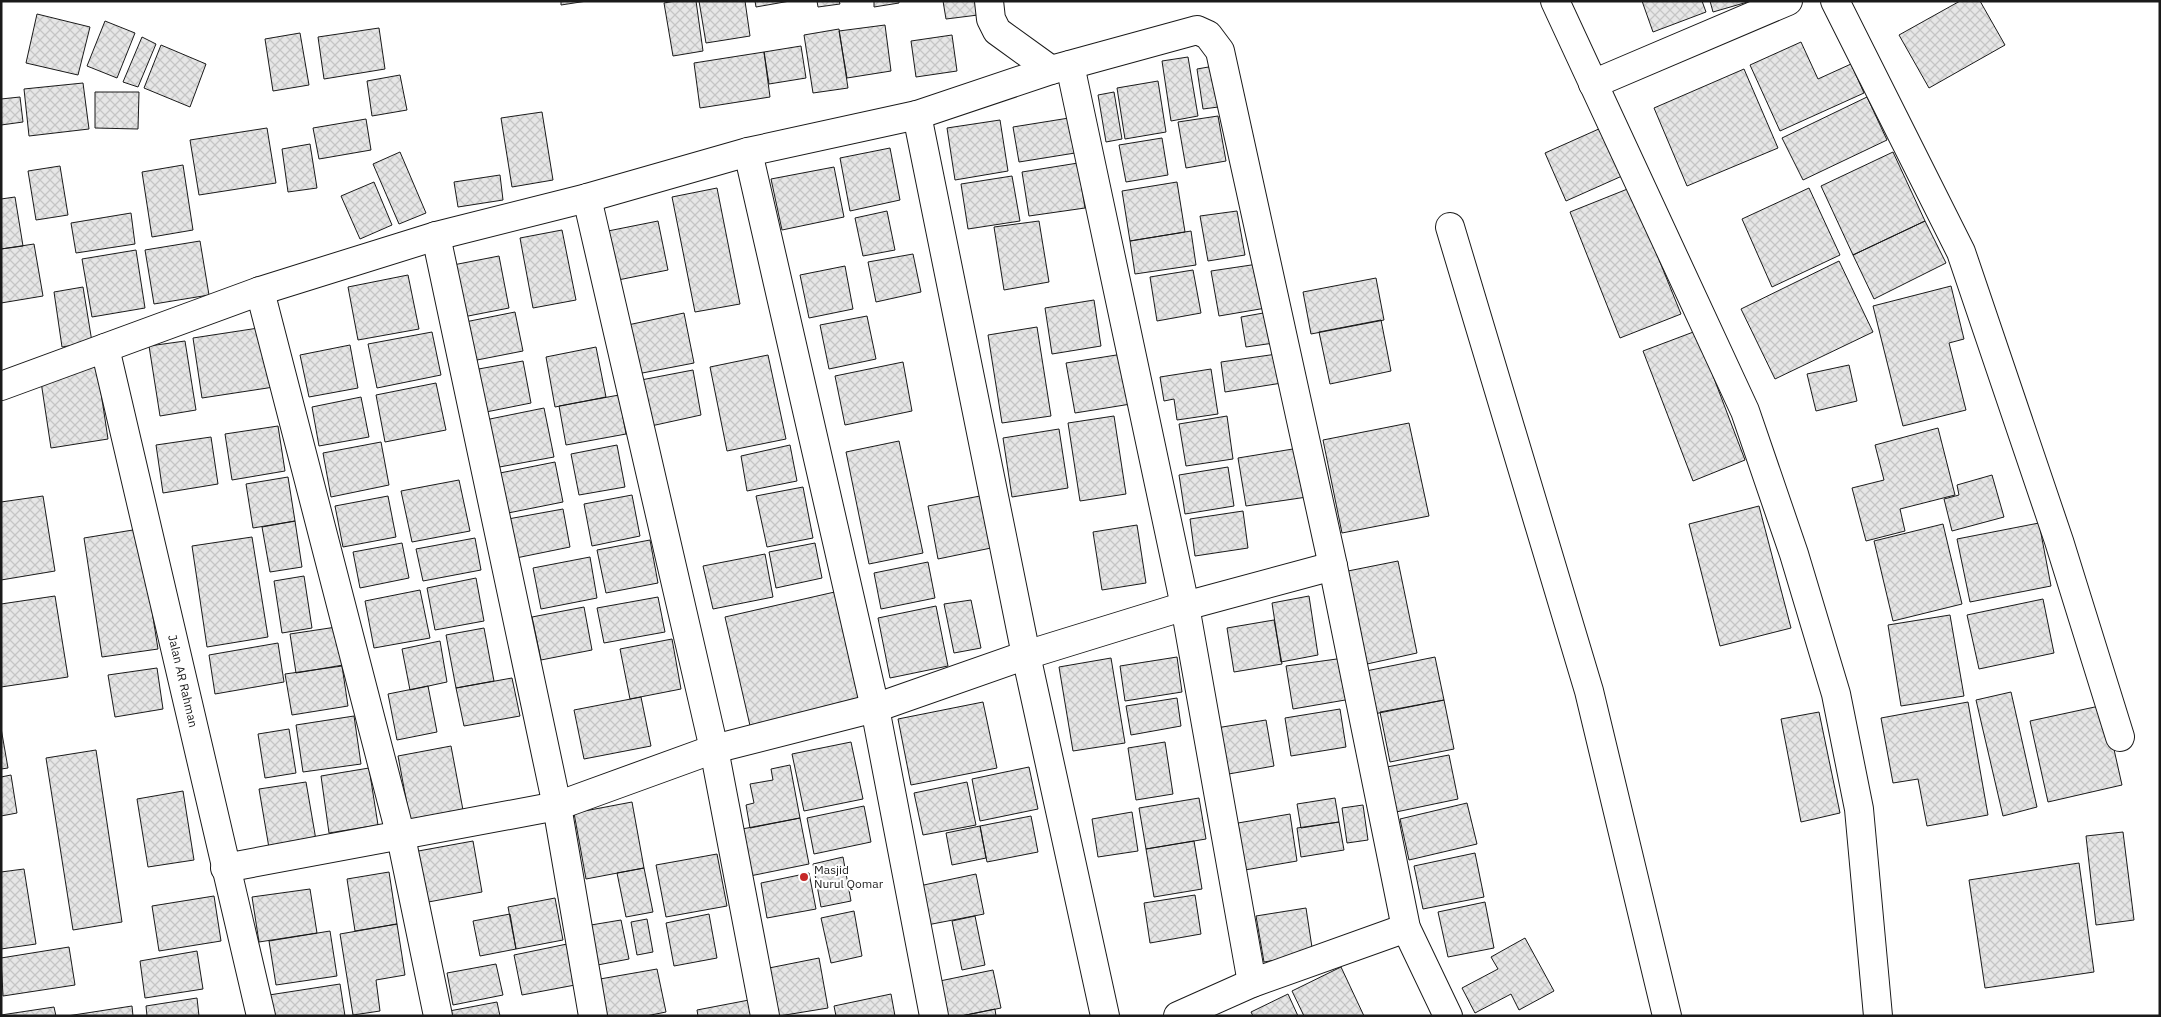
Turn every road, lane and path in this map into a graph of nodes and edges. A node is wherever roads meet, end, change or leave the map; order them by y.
1 (989, 1) edge
2 (1555, 1) edge
3 (1788, 1) edge
4 (1835, 1) edge
5 (1060, 67) junction
6 (1593, 84) junction
7 (917, 115) junction
8 (748, 152) junction
9 (587, 198) junction
10 (1450, 227) dead end
11 (436, 236) junction
12 (260, 291) junction
13 (105, 348) junction
14 (1, 386) edge
15 (1333, 566) junction
16 (1185, 606) junction
17 (1026, 655) junction
18 (875, 708) junction
19 (2120, 737) dead end
20 (714, 749) junction
21 (557, 806) junction
22 (401, 837) junction
23 (225, 868) junction
24 (1406, 928) junction
25 (1252, 983) junction
26 (261, 1016) edge
27 (438, 1016) edge
28 (593, 1016) edge
29 (765, 1016) edge
30 (934, 1016) edge
31 (1105, 1016) edge
32 (1178, 1016) edge
33 (1448, 1016) edge
34 (1667, 1016) edge
35 (1878, 1016) edge

1 - 5 street
2 - 6 street
3 - 6 street
4 - 19 street
5 - 7 street
5 - 15 street
5 - 16 street
6 - 35 street
7 - 8 street
7 - 17 street
8 - 9 street
8 - 18 street
9 - 11 street
9 - 20 street
10 - 34 street
11 - 12 street
11 - 21 street
12 - 13 street
12 - 22 street
13 - 14 street
13 - 23 street, Jalan AR Rahman
15 - 16 street
15 - 24 street
16 - 17 street
16 - 25 street
17 - 18 street
17 - 31 street
18 - 20 street
18 - 30 street
20 - 21 street
20 - 29 street
21 - 22 street
21 - 28 street
22 - 23 street
22 - 27 street
23 - 26 street, Jalan AR Rahman
24 - 25 street
24 - 33 street
25 - 32 street

